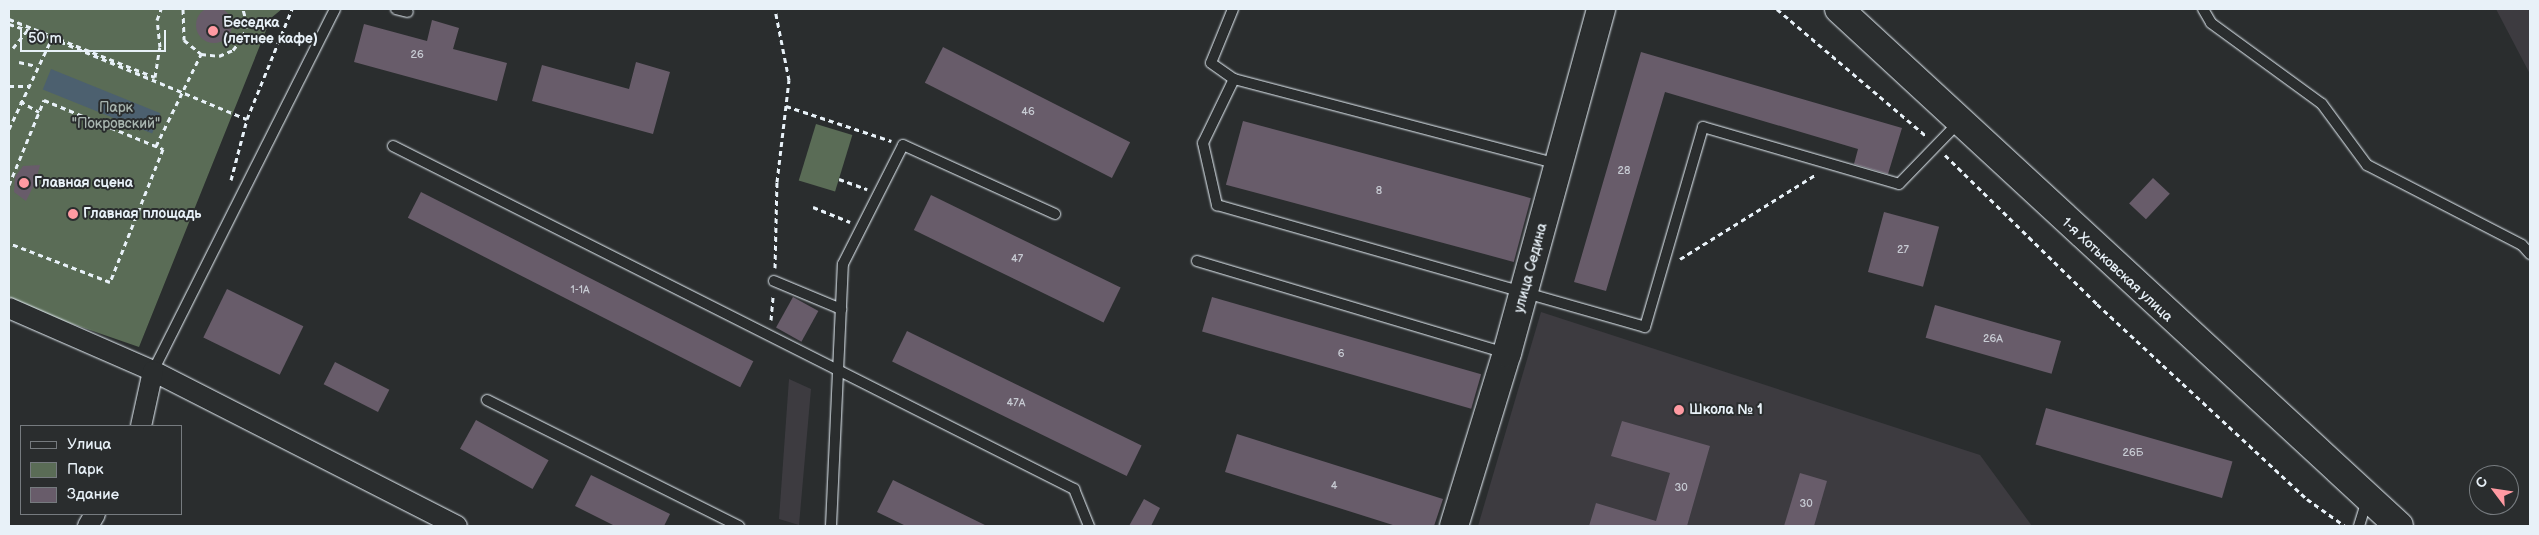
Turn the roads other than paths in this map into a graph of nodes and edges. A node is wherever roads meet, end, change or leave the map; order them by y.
1 (335, 9) edge
2 (396, 9) edge
3 (1233, 9) edge
4 (1601, 9) edge
5 (1839, 9) edge
6 (2203, 9) edge
7 (408, 12) dead end
8 (1234, 80) junction
9 (1959, 122) junction
10 (393, 146) dead end
11 (1559, 164) junction
12 (1055, 214) dead end
13 (2530, 254) edge
14 (1197, 261) dead end
15 (774, 281) road end
16 (1524, 293) junction
17 (9, 308) edge
18 (841, 309) junction
19 (1507, 353) junction
20 (153, 371) junction
21 (838, 372) junction
22 (487, 400) dead end
23 (141, 425) edge
24 (2367, 500) junction
25 (94, 515) edge
26 (88, 526) edge
27 (457, 526) edge
28 (739, 526) edge
29 (832, 526) edge
30 (1089, 526) edge
31 (1454, 526) edge
32 (2359, 526) edge
33 (2399, 526) edge

1 - 20 lane
2 - 7 lane
3 - 8 lane
4 - 11 main road, улица Седина
5 - 9 main road, 1-я Хотьковская улица
6 - 13 lane
8 - 11 lane
8 - 16 lane
9 - 16 lane
9 - 24 main road, 1-я Хотьковская улица
10 - 21 lane
11 - 16 main road, улица Седина
12 - 18 lane
14 - 19 lane
15 - 18 lane
16 - 19 main road, улица Седина
17 - 20 street
18 - 21 lane
19 - 31 main road, улица Седина
20 - 23 street
20 - 27 street
21 - 29 lane
21 - 30 lane
22 - 28 lane
24 - 32 lane
24 - 33 main road, 1-я Хотьковская улица
25 - 26 street

